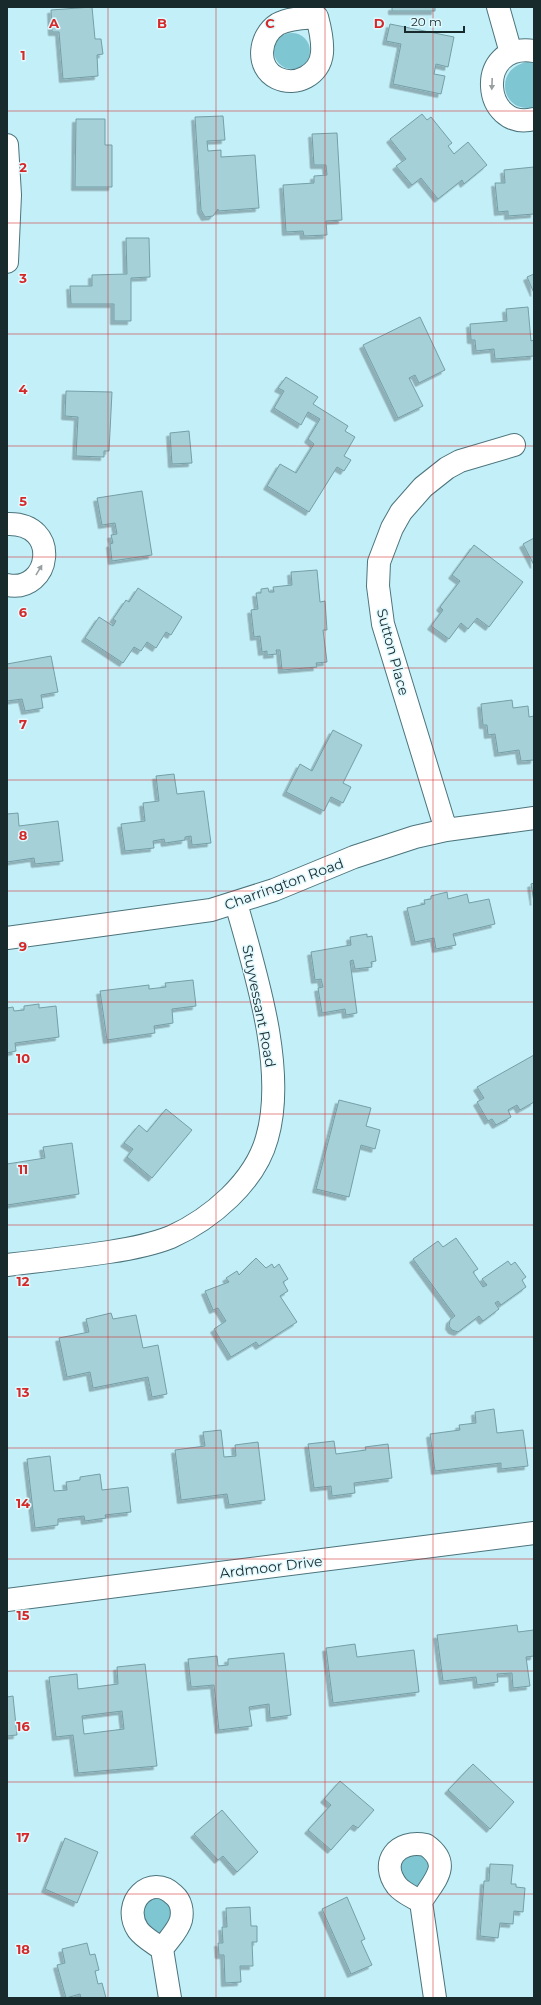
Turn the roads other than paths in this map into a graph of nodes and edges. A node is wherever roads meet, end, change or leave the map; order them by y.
1 (498, 7) edge
2 (534, 50) edge
3 (511, 53) junction
4 (534, 119) edge
5 (7, 145) edge
6 (7, 262) edge
7 (514, 445) dead end
8 (7, 524) edge
9 (7, 585) edge
10 (534, 818) edge
11 (446, 830) junction
12 (236, 903) junction
13 (7, 938) edge
14 (7, 1265) edge
15 (534, 1533) edge
16 (7, 1600) edge
17 (421, 1902) dead end
18 (162, 1949) dead end
19 (170, 1998) edge
20 (435, 1998) edge

1 - 3 street
2 - 3 street
3 -> 4 street
5 - 6 street
7 - 11 street, Sutton Place
9 -> 8 street
10 - 11 street, Charrington Road
11 - 12 street, Charrington Road
12 - 13 street, Charrington Road
12 - 14 street, Stuyvessant Road
15 - 16 street, Ardmoor Drive
17 - 20 street
18 - 19 street

